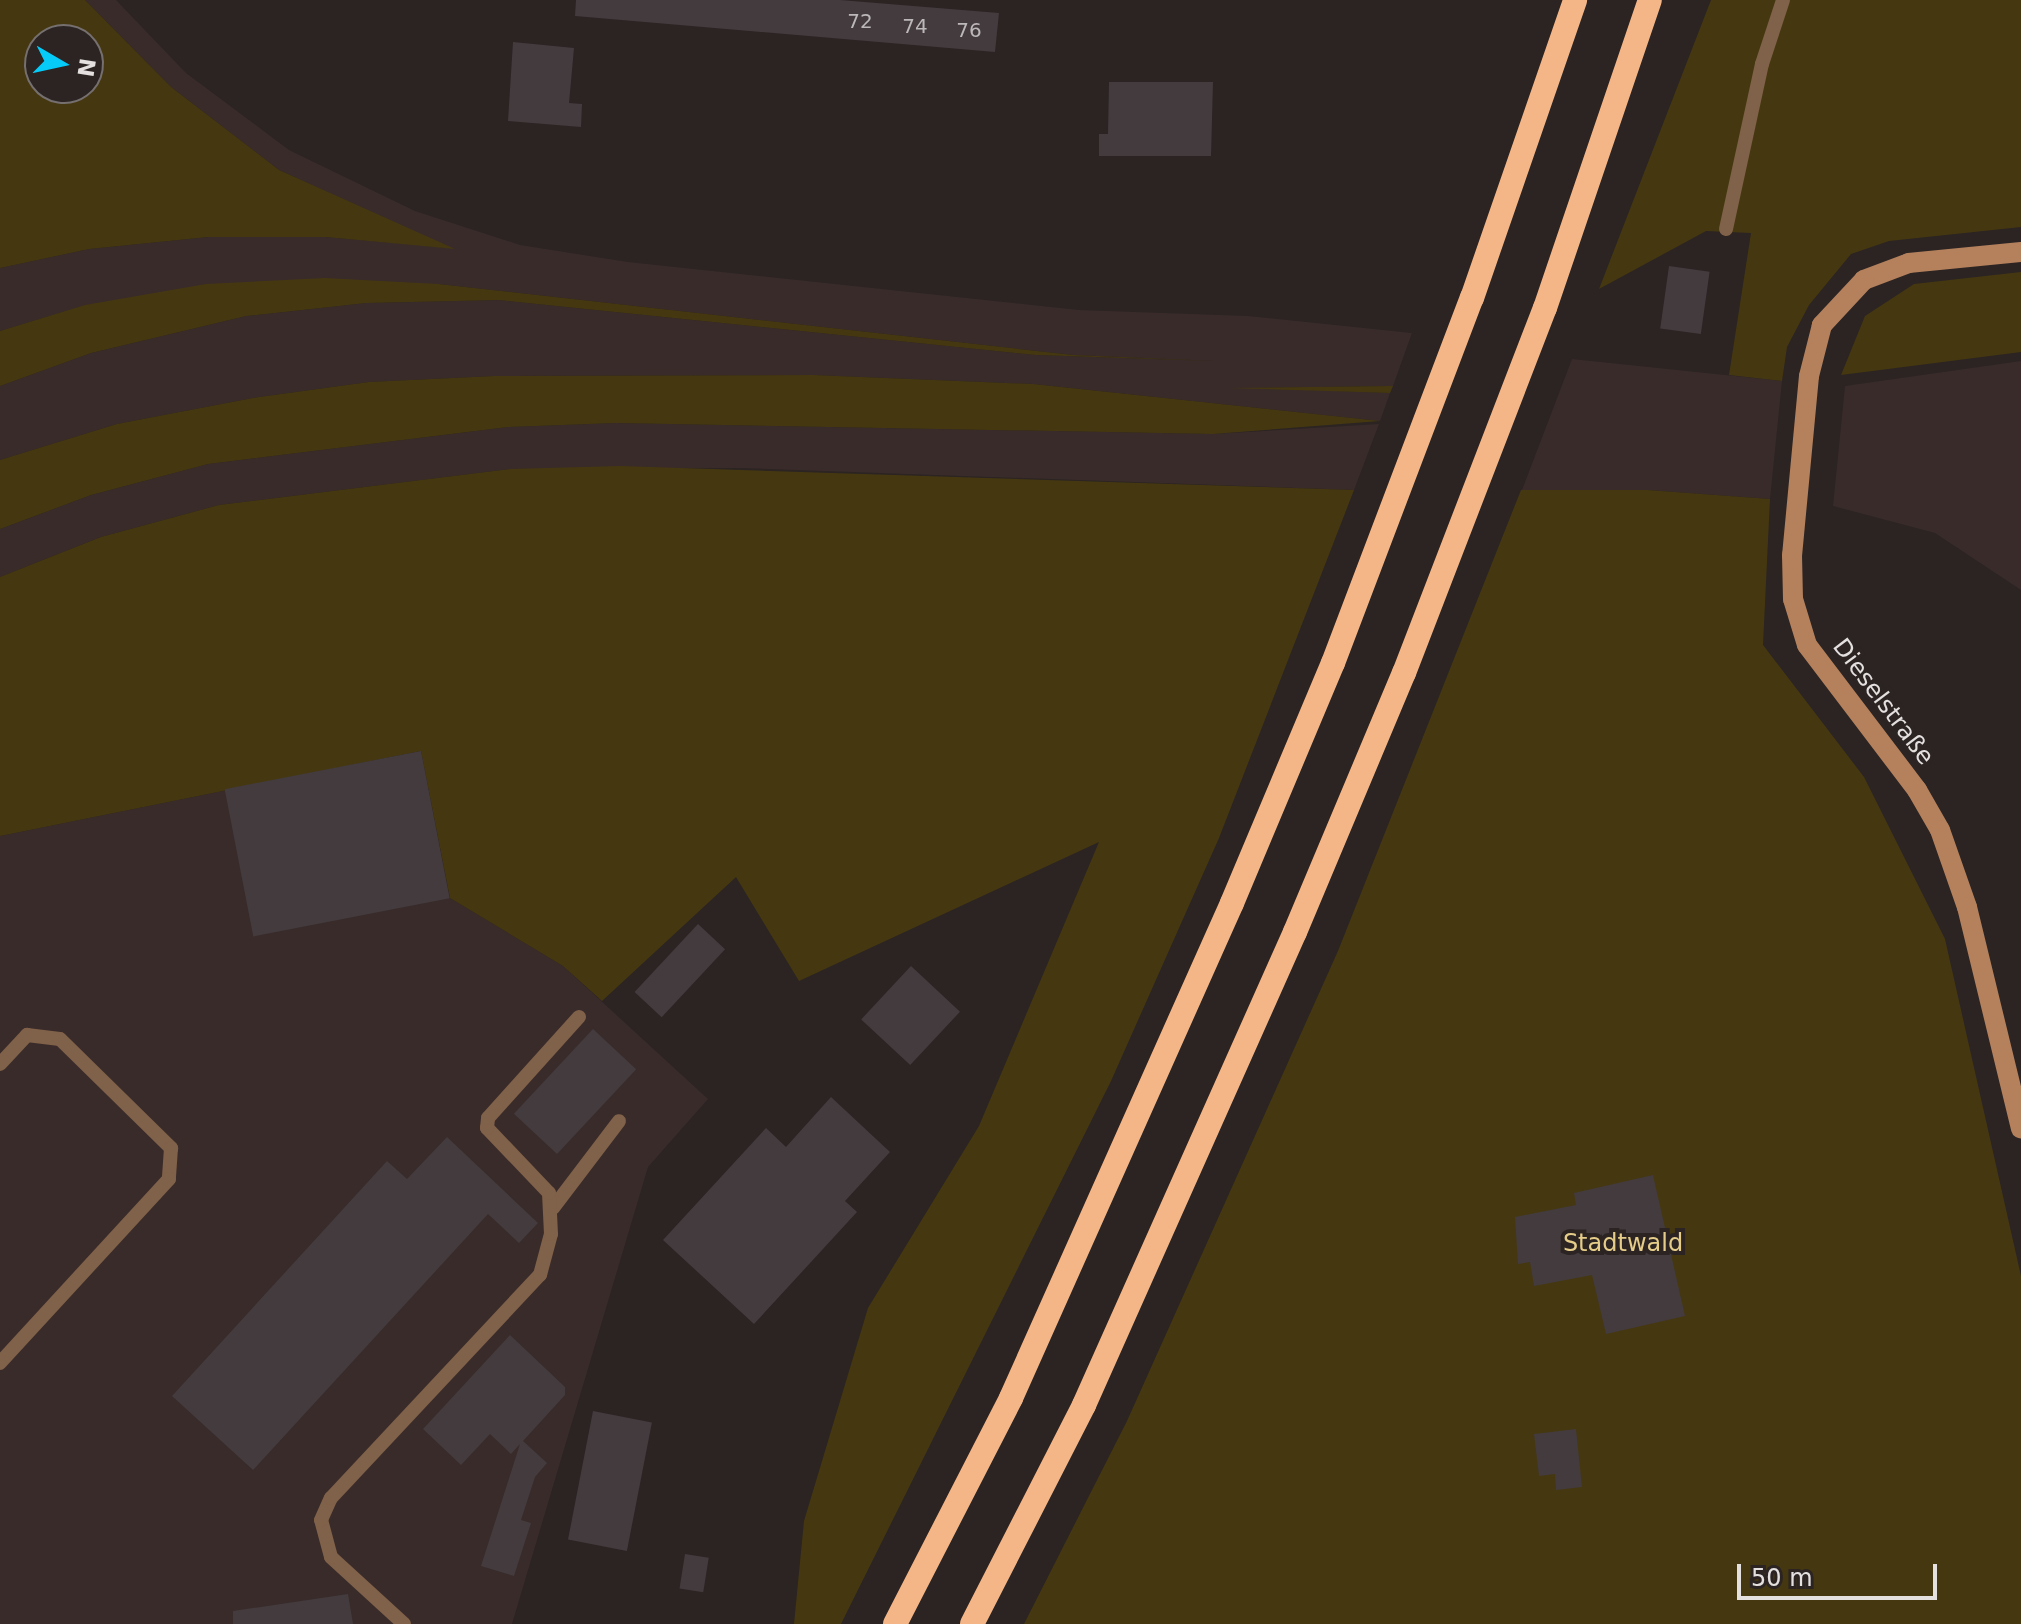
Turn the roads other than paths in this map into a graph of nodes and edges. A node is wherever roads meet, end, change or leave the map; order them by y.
1 (1575, 0) edge
2 (1650, 0) edge
3 (1783, 0) edge
4 (1726, 229) dead end
5 (2021, 252) edge
6 (579, 1017) dead end
7 (0, 1064) edge
8 (619, 1121) dead end
9 (2021, 1129) edge
10 (553, 1208) junction
11 (0, 1363) edge
12 (404, 1624) edge
13 (895, 1624) edge
14 (972, 1624) edge

1 - 13 highway
2 - 14 highway
3 - 4 lane
5 - 9 street, Dieselstraße
6 - 10 lane
7 - 11 lane
8 - 10 lane
10 - 12 lane

